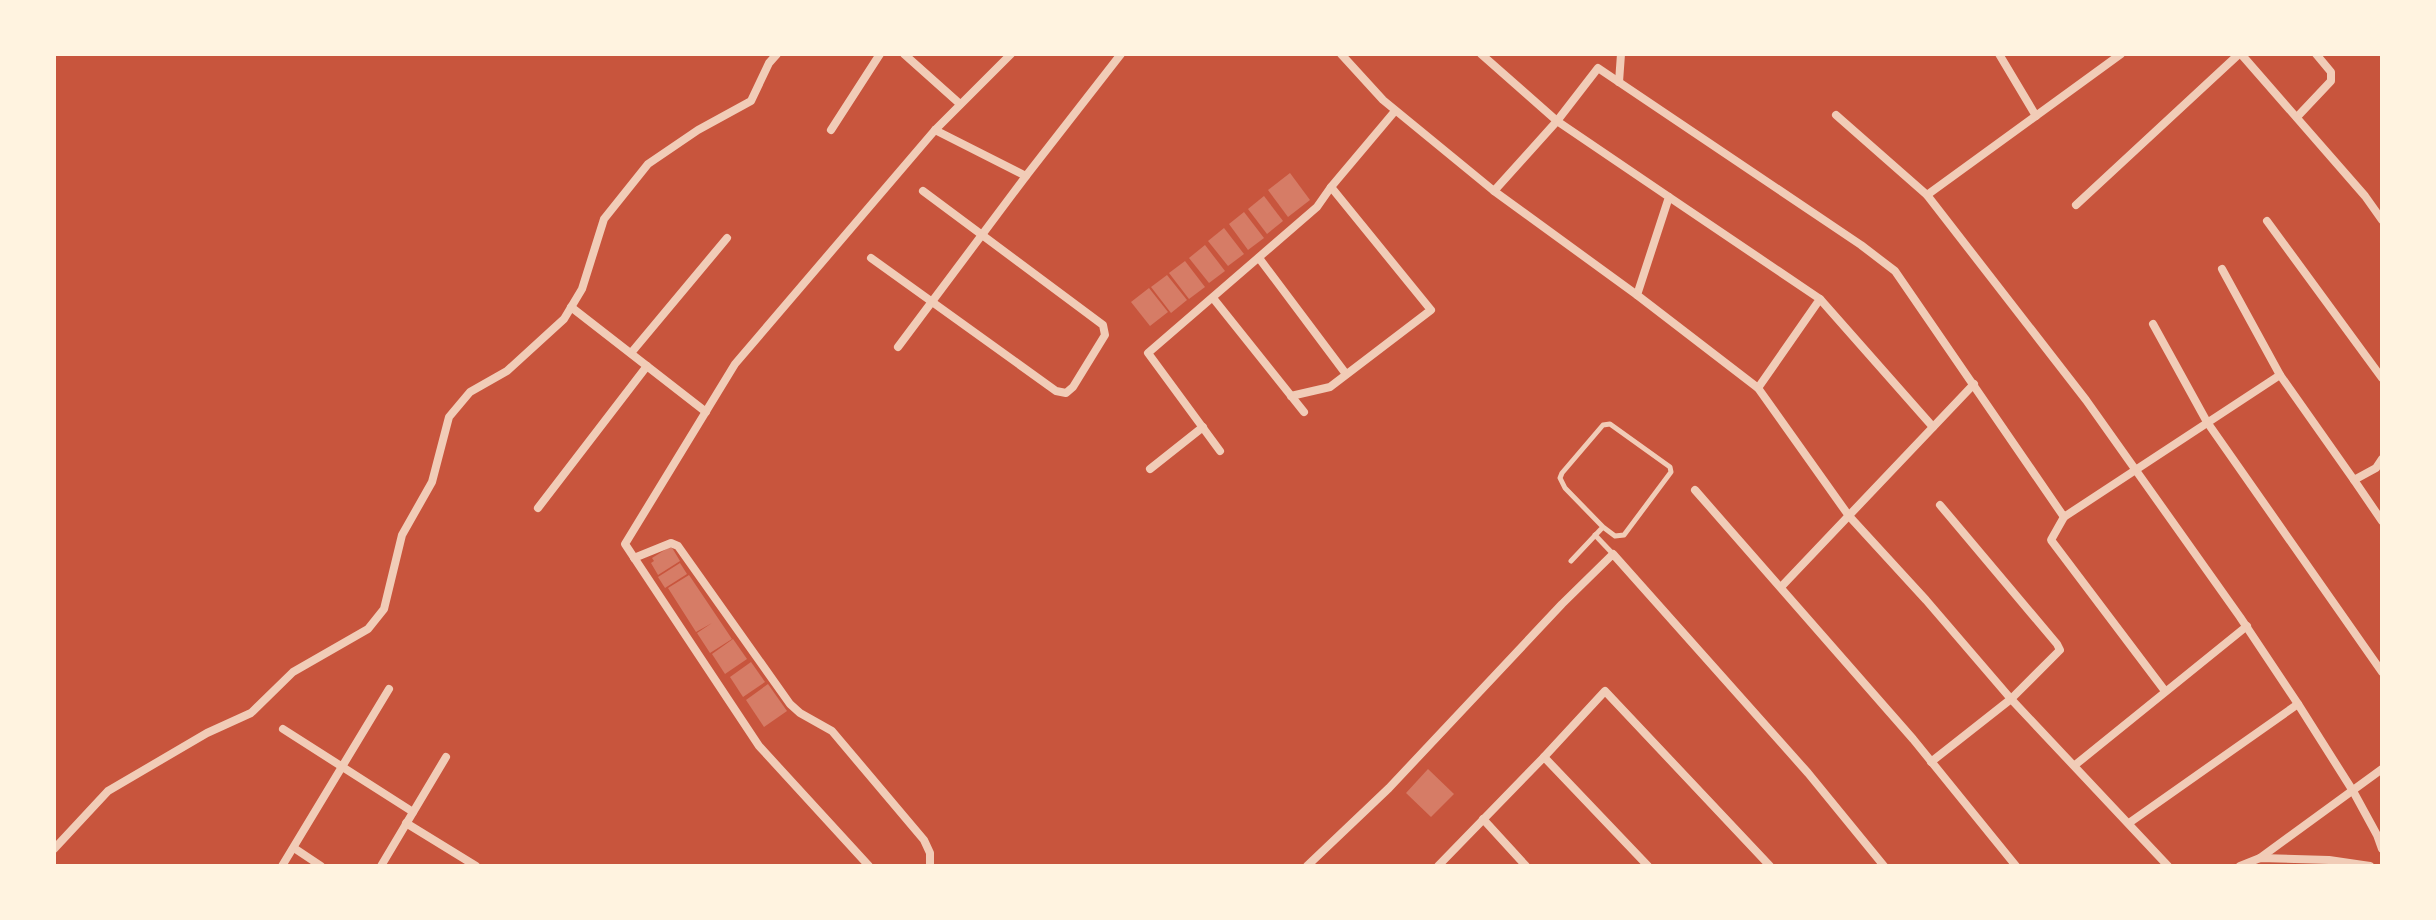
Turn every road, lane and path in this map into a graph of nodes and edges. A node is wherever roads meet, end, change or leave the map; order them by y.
1 (777, 54) edge
2 (880, 54) edge
3 (904, 54) edge
4 (1011, 54) edge
5 (1121, 54) edge
6 (1341, 54) edge
7 (1481, 54) edge
8 (1621, 54) edge
9 (1999, 54) edge
10 (2121, 54) edge
11 (2240, 54) edge
12 (2316, 54) edge
13 (1619, 82) junction
14 (960, 104) junction
15 (1395, 111) junction
16 (1836, 115) dead end
17 (2036, 116) junction
18 (2297, 117) junction
19 (1557, 121) junction
20 (831, 130) dead end
21 (935, 130) junction
22 (1026, 176) junction
23 (1331, 187) junction
24 (923, 191) dead end
25 (1494, 191) junction
26 (1927, 195) junction
27 (1669, 197) junction
28 (2076, 205) dead end
29 (2382, 220) edge
30 (2267, 221) dead end
31 (982, 234) junction
32 (727, 238) dead end
33 (871, 258) dead end
34 (1259, 258) junction
35 (2222, 269) dead end
36 (1637, 295) junction
37 (1213, 298) junction
38 (1820, 299) junction
39 (932, 302) junction
40 (571, 307) junction
41 (2153, 324) dead end
42 (898, 347) dead end
43 (631, 353) junction
44 (647, 366) junction
45 (1346, 374) junction
46 (2280, 375) junction
47 (2382, 378) edge
48 (1974, 384) junction
49 (1758, 388) junction
50 (1291, 396) junction
51 (706, 412) junction
52 (1304, 412) dead end
53 (2207, 422) junction
54 (1203, 427) junction
55 (1933, 427) junction
56 (1220, 451) dead end
57 (2382, 459) edge
58 (1150, 469) dead end
59 (2136, 469) junction
60 (2354, 480) junction
61 (1695, 490) dead end
62 (1940, 505) dead end
63 (538, 508) dead end
64 (1849, 516) junction
65 (2064, 517) junction
66 (2382, 521) edge
67 (1603, 527) junction
68 (1595, 535) junction
69 (1613, 554) junction
70 (634, 558) junction
71 (1571, 561) dead end
72 (1781, 587) junction
73 (2247, 626) junction
74 (2382, 672) edge
75 (389, 689) dead end
76 (2165, 691) junction
77 (2011, 699) junction
78 (2298, 704) junction
79 (283, 729) dead end
80 (446, 757) dead end
81 (1544, 757) junction
82 (1931, 762) junction
83 (2075, 765) junction
84 (342, 767) junction
85 (2382, 769) edge
86 (2353, 791) junction
87 (413, 812) junction
88 (1483, 819) junction
89 (406, 823) junction
90 (2129, 823) junction
91 (294, 848) junction
92 (54, 849) edge
93 (2382, 849) edge
94 (2260, 858) junction
95 (282, 866) edge
96 (321, 866) edge
97 (381, 866) edge
98 (476, 866) edge
99 (869, 866) edge
100 (930, 866) edge
101 (1307, 866) edge
102 (1438, 866) edge
103 (1526, 866) edge
104 (1648, 866) edge
105 (1770, 866) edge
106 (1884, 866) edge
107 (2016, 866) edge
108 (2168, 866) edge
109 (2240, 866) edge
110 (2370, 866) edge

1 - 40 street
2 - 20 street
3 - 14 street
4 - 14 street
5 - 22 street
6 - 15 street
7 - 19 street
8 - 13 street
9 - 17 street
10 - 17 street
11 - 18 street
11 - 28 street
12 - 18 street
13 - 19 street
13 - 48 street
14 - 21 street
15 - 23 street
15 - 25 street
16 - 26 street
17 - 26 street
18 - 29 street
19 - 25 street
19 - 27 street
21 - 22 street
21 - 51 street
22 - 31 street
23 - 34 street
23 - 45 street
24 - 31 street
25 - 36 street
26 - 59 street
27 - 36 street
27 - 38 street
30 - 47 street
31 - 39 street
31 - 39 street
32 - 43 street
33 - 39 street
34 - 37 street
34 - 45 street
35 - 46 street
36 - 49 street
37 - 50 street
37 - 54 street
38 - 49 street
38 - 55 street
39 - 42 street
40 - 43 street
40 - 92 street
41 - 53 street
43 - 44 street
44 - 51 street
44 - 63 street
45 - 50 street
46 - 53 street
46 - 60 street
48 - 55 street
48 - 65 street
49 - 64 street
50 - 52 street
51 - 70 street
53 - 59 street
53 - 74 street
54 - 56 street
54 - 58 street
55 - 64 street
57 - 60 street
59 - 65 street
59 - 73 street
60 - 66 street
61 - 72 street
62 - 77 street
64 - 72 street
64 - 77 street
65 - 76 street
67 - 67 lane
67 - 68 lane
68 - 69 lane
68 - 71 lane
69 - 101 street
69 - 106 street
70 - 99 street
70 - 100 street
72 - 82 street
73 - 76 street
73 - 78 street
75 - 84 street
76 - 83 street
77 - 82 street
77 - 83 street
78 - 86 street
78 - 90 street
79 - 84 street
80 - 87 street
81 - 88 street
81 - 104 street
81 - 105 street
82 - 107 street
83 - 90 street
84 - 87 street
84 - 91 street
85 - 86 street
86 - 93 street
86 - 94 street
87 - 89 street
88 - 102 street
88 - 103 street
89 - 97 street
89 - 98 street
90 - 108 street
91 - 95 street
91 - 96 street
94 - 109 street
94 - 110 street

